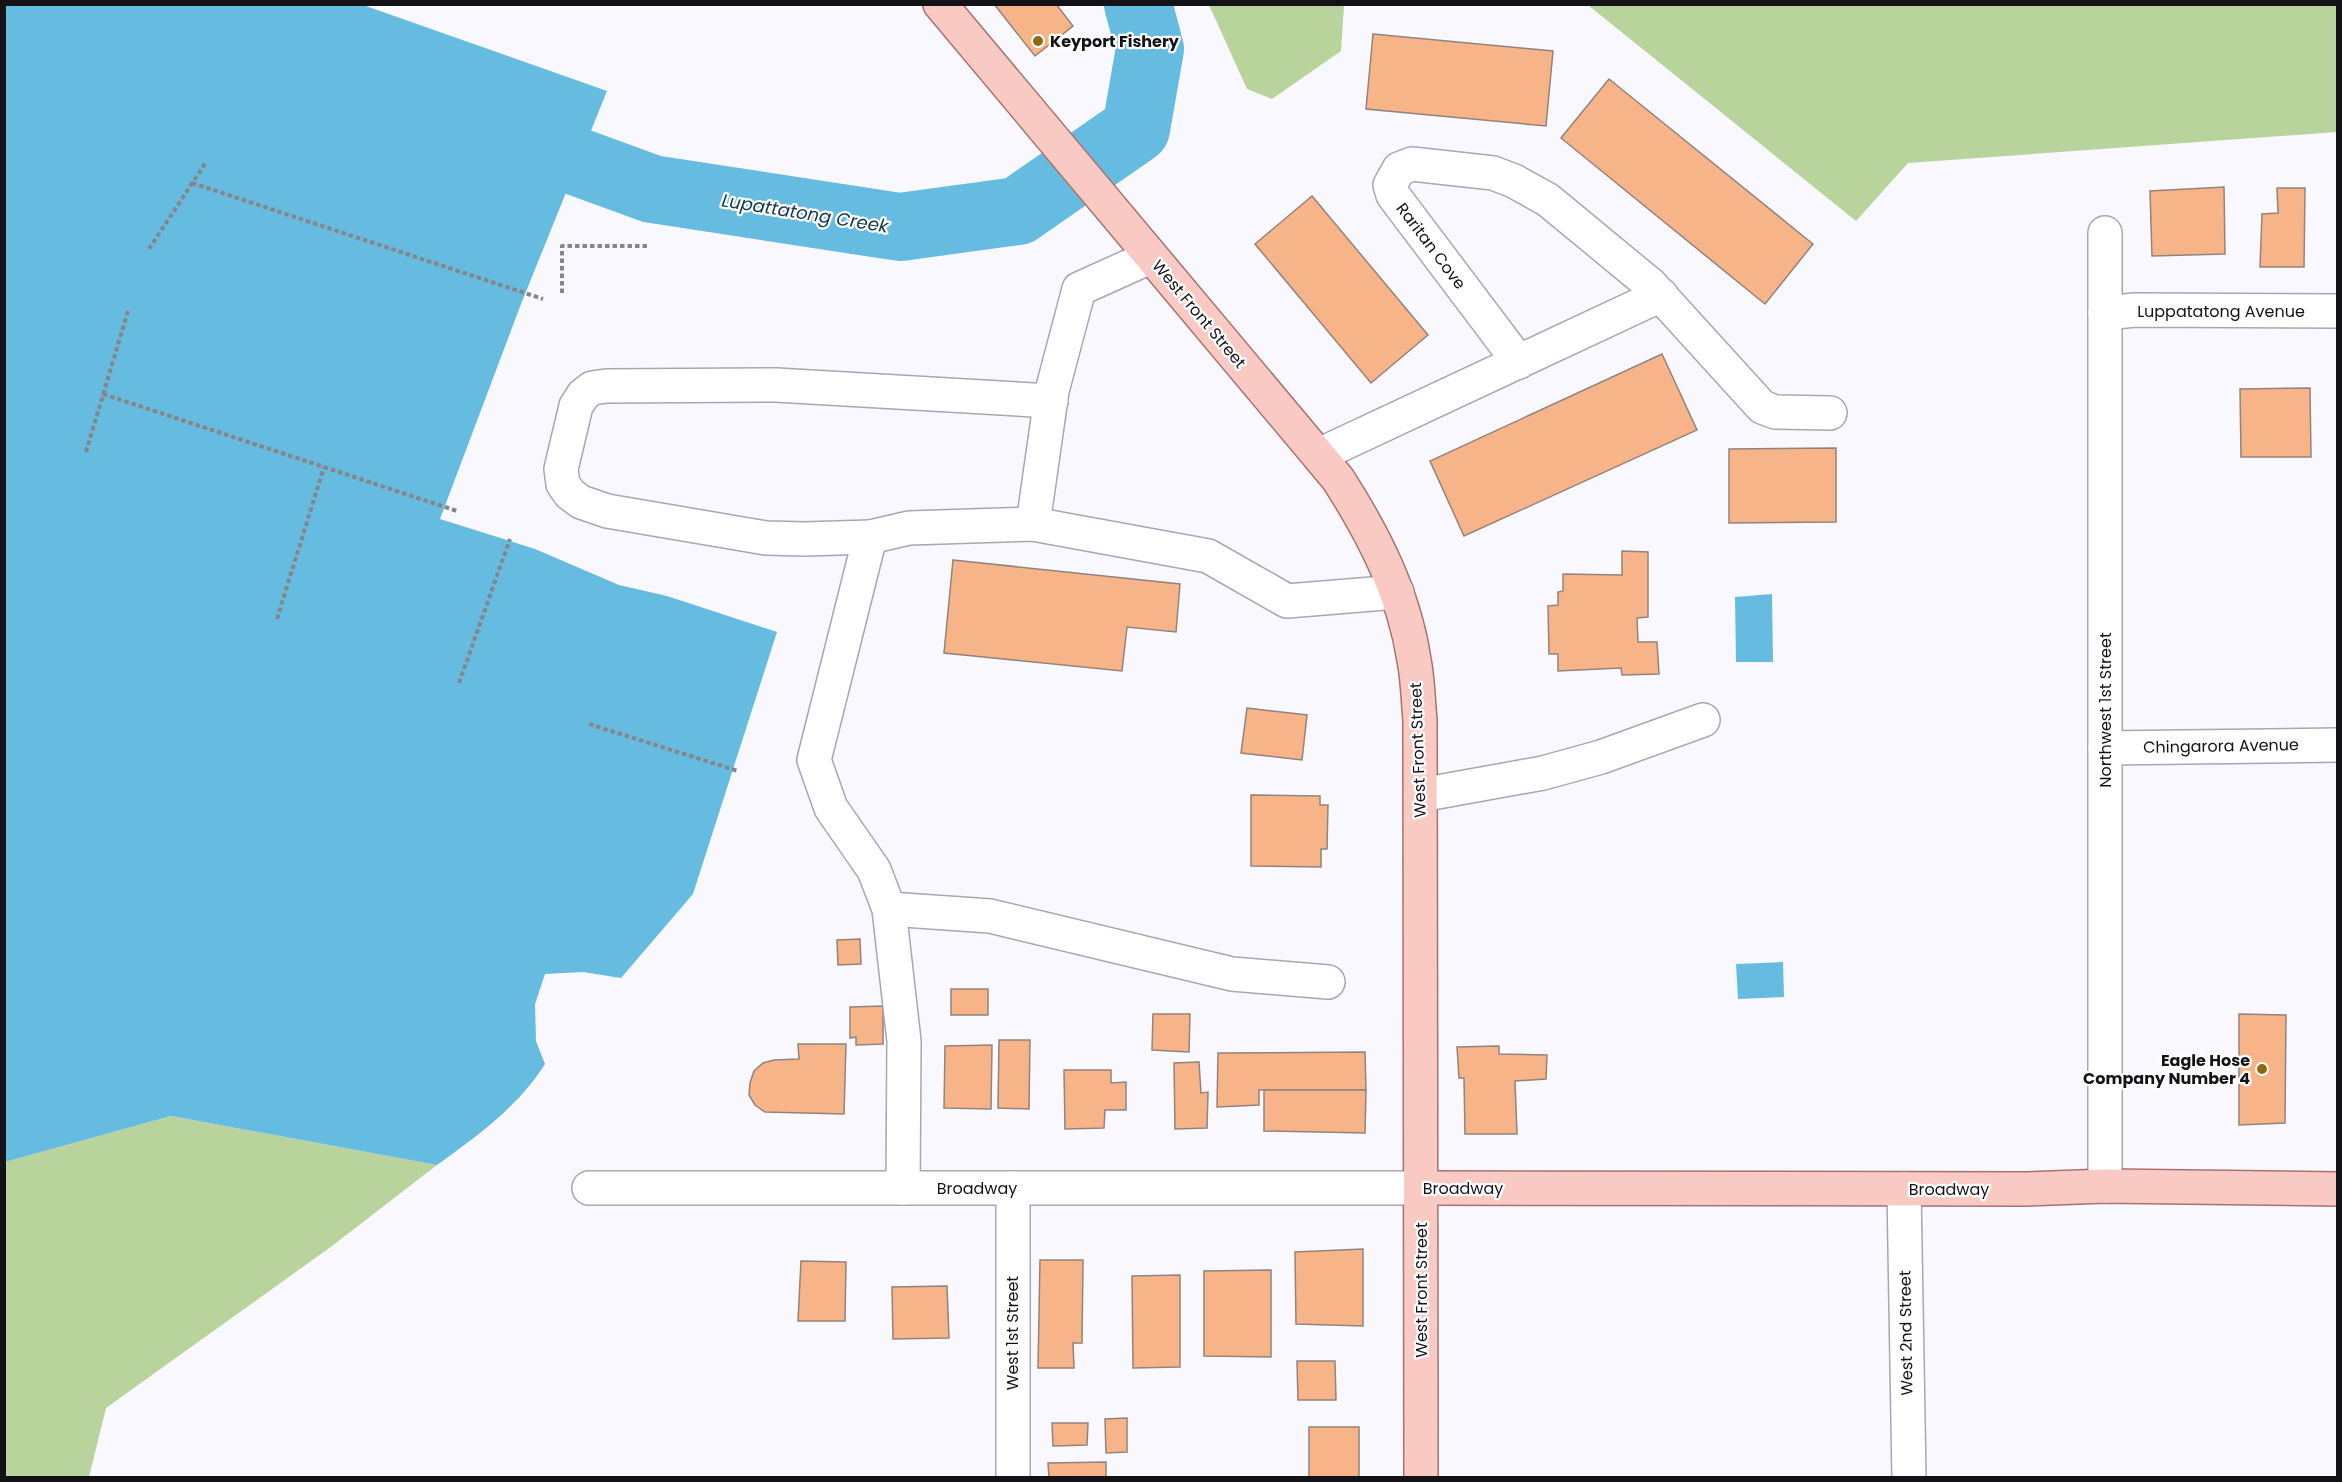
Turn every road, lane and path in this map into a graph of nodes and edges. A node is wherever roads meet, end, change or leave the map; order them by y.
1 (940, 4) edge
2 (206, 162) dead end
3 (192, 183) junction
4 (2105, 233) dead end
5 (648, 246) dead end
6 (149, 249) dead end
7 (1150, 257) junction
8 (562, 292) dead end
9 (1661, 295) junction
10 (543, 298) dead end
11 (128, 311) dead end
12 (2337, 311) edge
13 (2105, 313) junction
14 (1519, 362) junction
15 (103, 394) junction
16 (1051, 401) junction
17 (1830, 413) dead end
18 (86, 452) dead end
19 (1319, 454) junction
20 (324, 466) junction
21 (457, 511) dead end
22 (1033, 524) junction
23 (870, 537) junction
24 (510, 539) dead end
25 (1397, 592) junction
26 (277, 619) dead end
27 (459, 683) dead end
28 (1703, 720) dead end
29 (589, 724) dead end
30 (2337, 745) edge
31 (2105, 748) junction
32 (738, 771) dead end
33 (1421, 795) junction
34 (889, 909) junction
35 (1328, 982) dead end
36 (2105, 1186) junction
37 (589, 1188) dead end
38 (903, 1188) junction
39 (1013, 1188) junction
40 (1421, 1188) junction
41 (1904, 1189) junction
42 (2337, 1189) edge
43 (1013, 1478) edge
44 (1421, 1478) edge
45 (1909, 1478) edge

1 - 7 main road, West Front Street
2 - 3 path
3 - 6 path
3 - 10 path
4 - 13 street, Northwest 1st Street
5 - 8 path
7 - 16 street
7 - 19 main road, West Front Street
9 - 14 street
9 - 14 street, Raritan Cove
9 - 17 street, Raritan Cove
11 - 15 path
12 - 13 street, Luppatatong Avenue
13 - 31 street, Northwest 1st Street
14 - 19 street
15 - 18 path
15 - 20 path
16 - 22 street
16 - 23 street
19 - 25 main road, West Front Street
20 - 21 path
20 - 26 path
22 - 23 street
22 - 25 street
23 - 34 street
24 - 27 path
25 - 33 main road, West Front Street
28 - 33 street
29 - 32 path
30 - 31 street, Chingarora Avenue
31 - 36 street, Northwest 1st Street
33 - 40 main road, West Front Street
34 - 35 street
34 - 38 street
36 - 41 main road, Broadway
36 - 42 main road, Broadway
37 - 38 street, Broadway
38 - 39 street, Broadway
39 - 40 street, Broadway
39 - 43 street, West 1st Street
40 - 41 main road, Broadway
40 - 44 main road, West Front Street
41 - 45 street, West 2nd Street

